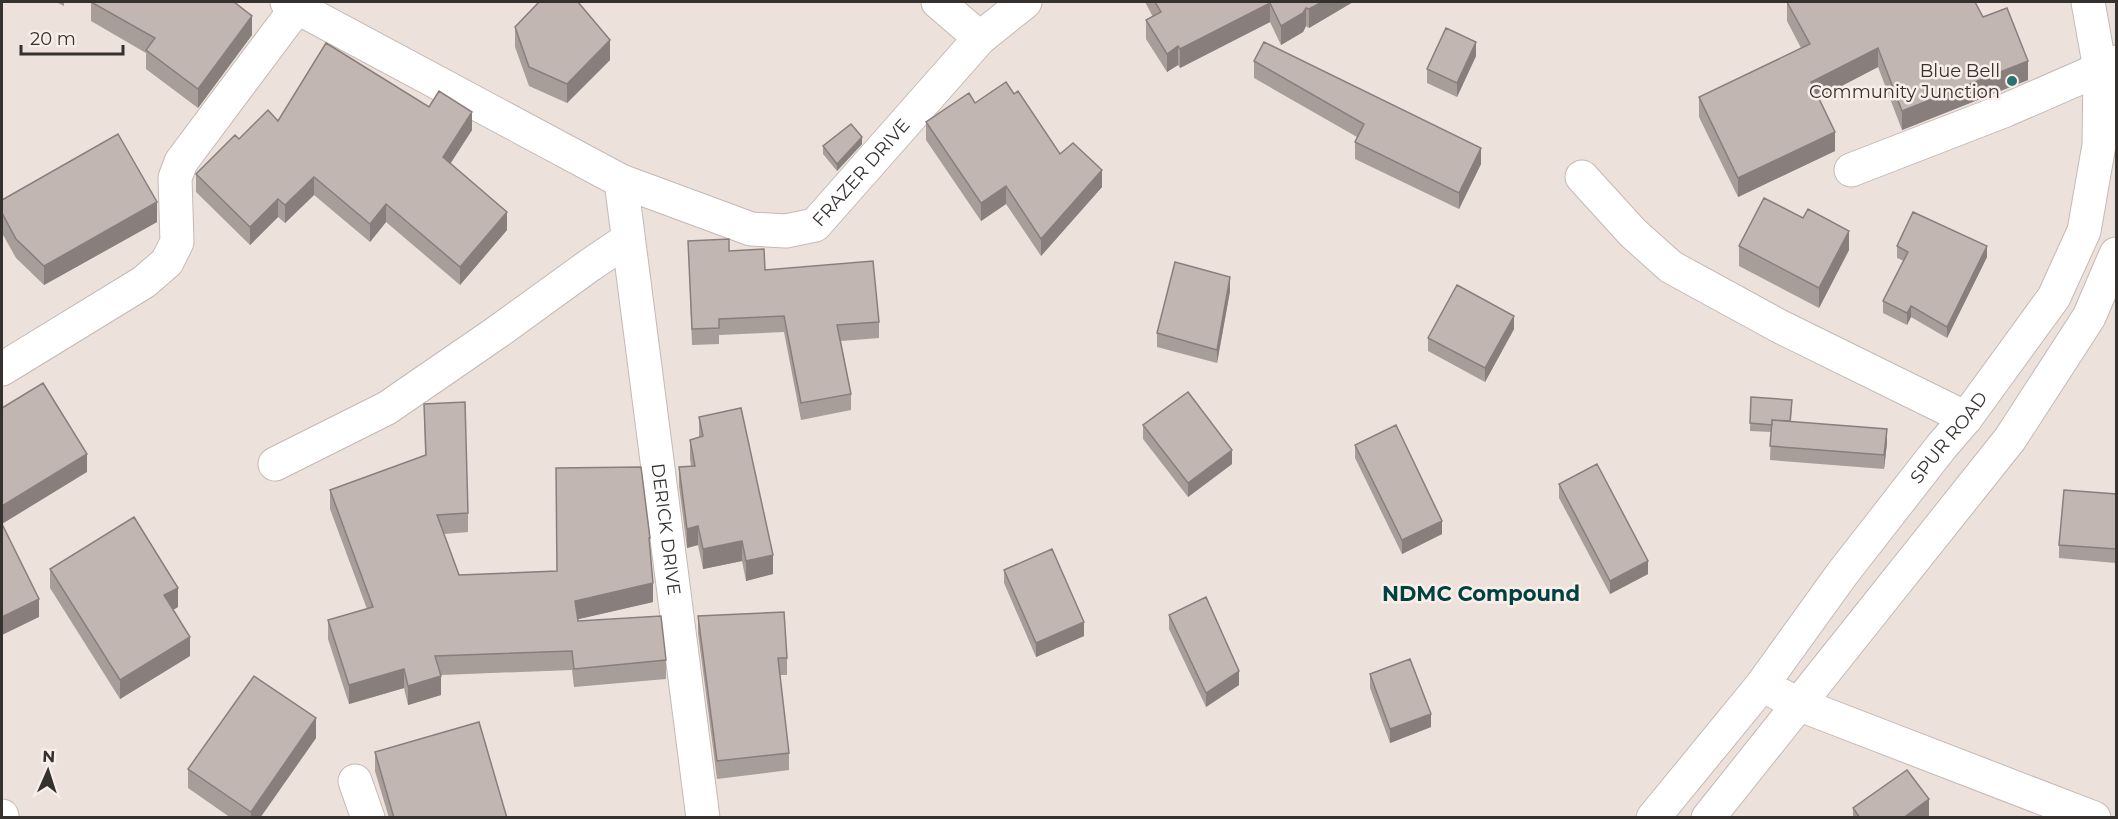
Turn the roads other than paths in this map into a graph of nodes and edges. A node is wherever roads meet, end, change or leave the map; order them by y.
1 (938, 2) edge
2 (1025, 2) edge
3 (2088, 2) edge
4 (292, 4) edge
5 (980, 38) junction
6 (2108, 66) edge
7 (1851, 170) dead end
8 (1582, 177) dead end
9 (621, 181) junction
10 (627, 240) junction
11 (2116, 254) edge
12 (2, 369) edge
13 (1966, 418) junction
14 (275, 464) dead end
15 (1762, 685) junction
16 (1798, 704) junction
17 (355, 781) dead end
18 (368, 818) edge
19 (703, 818) edge
20 (1653, 818) edge
21 (1708, 818) edge
22 (2094, 818) edge

1 - 5 street
2 - 5 street, FRAZER DRIVE
3 - 6 street, SPUR ROAD
4 - 9 street, FRAZER DRIVE
4 - 12 street
5 - 9 street, FRAZER DRIVE
6 - 7 street
6 - 13 street, SPUR ROAD
8 - 13 street
9 - 10 street, DERICK DRIVE
10 - 14 street
10 - 19 street, DERICK DRIVE
11 - 16 street
13 - 15 street, SPUR ROAD
15 - 16 street
15 - 20 street, SPUR ROAD
16 - 21 street
16 - 22 street
17 - 18 street

